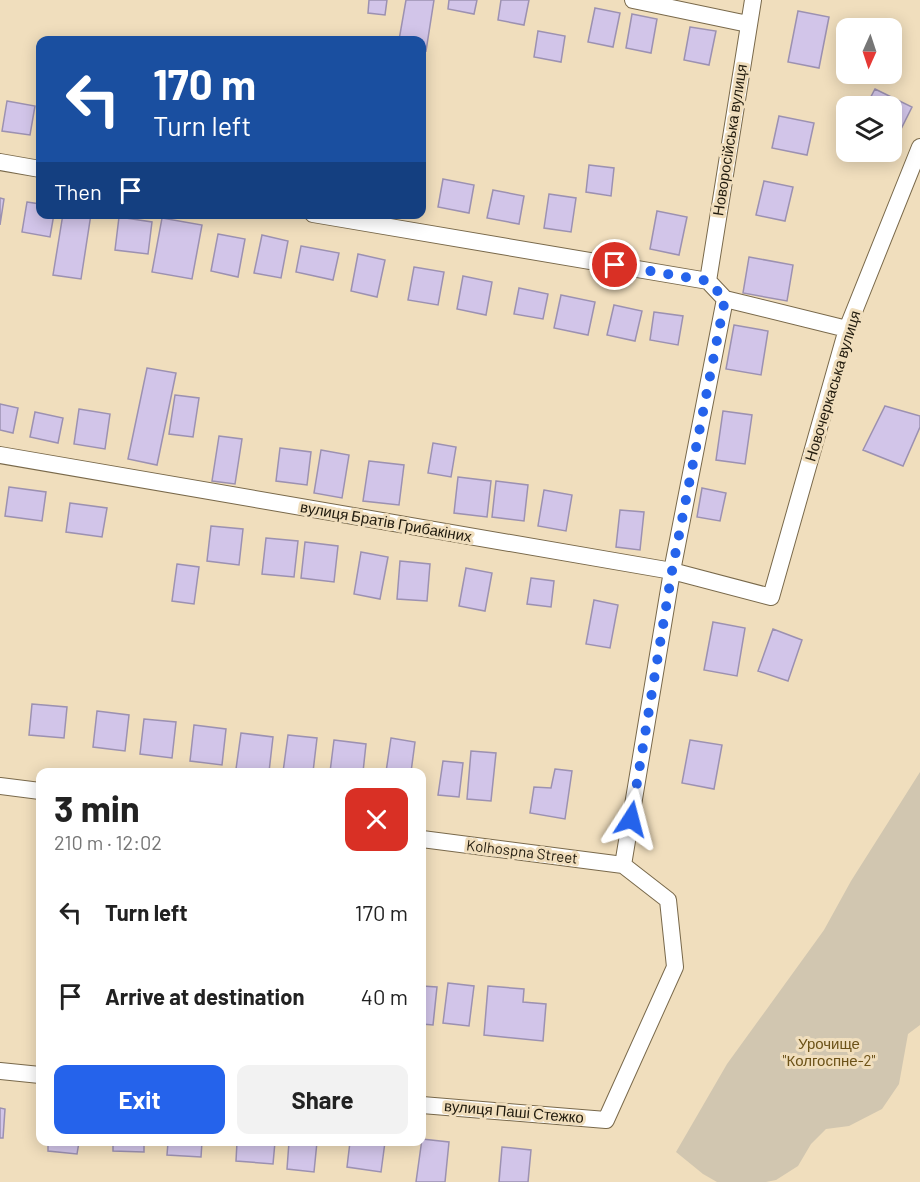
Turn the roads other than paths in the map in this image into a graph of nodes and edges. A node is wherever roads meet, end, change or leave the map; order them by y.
1 (633, 0) edge
2 (753, 0) edge
3 (748, 24) junction
4 (920, 147) edge
5 (0, 162) edge
6 (36, 168) edge
7 (342, 219) edge
8 (708, 281) junction
9 (725, 299) junction
10 (847, 329) junction
11 (0, 455) edge
12 (672, 571) junction
13 (771, 597) joint
14 (0, 786) edge
15 (36, 790) edge
16 (426, 840) edge
17 (623, 865) junction
18 (0, 1071) edge
19 (36, 1075) edge
20 (426, 1105) edge

1 - 3 street
2 - 3 street, Новоросійська вулиця
3 - 8 street, Новоросійська вулиця
4 - 10 street, Новочеркаська вулиця
5 - 6 street
7 - 8 street
8 - 9 street
9 - 10 street
9 - 12 street
10 - 13 street, Новочеркаська вулиця
11 - 12 street, вулиця Братів Грибакіних
12 - 13 street, вулиця Братів Грибакіних
12 - 17 street
14 - 15 street
16 - 17 street, Kolhospna Street
17 - 20 street, вулиця Паші Стежко
18 - 19 street

